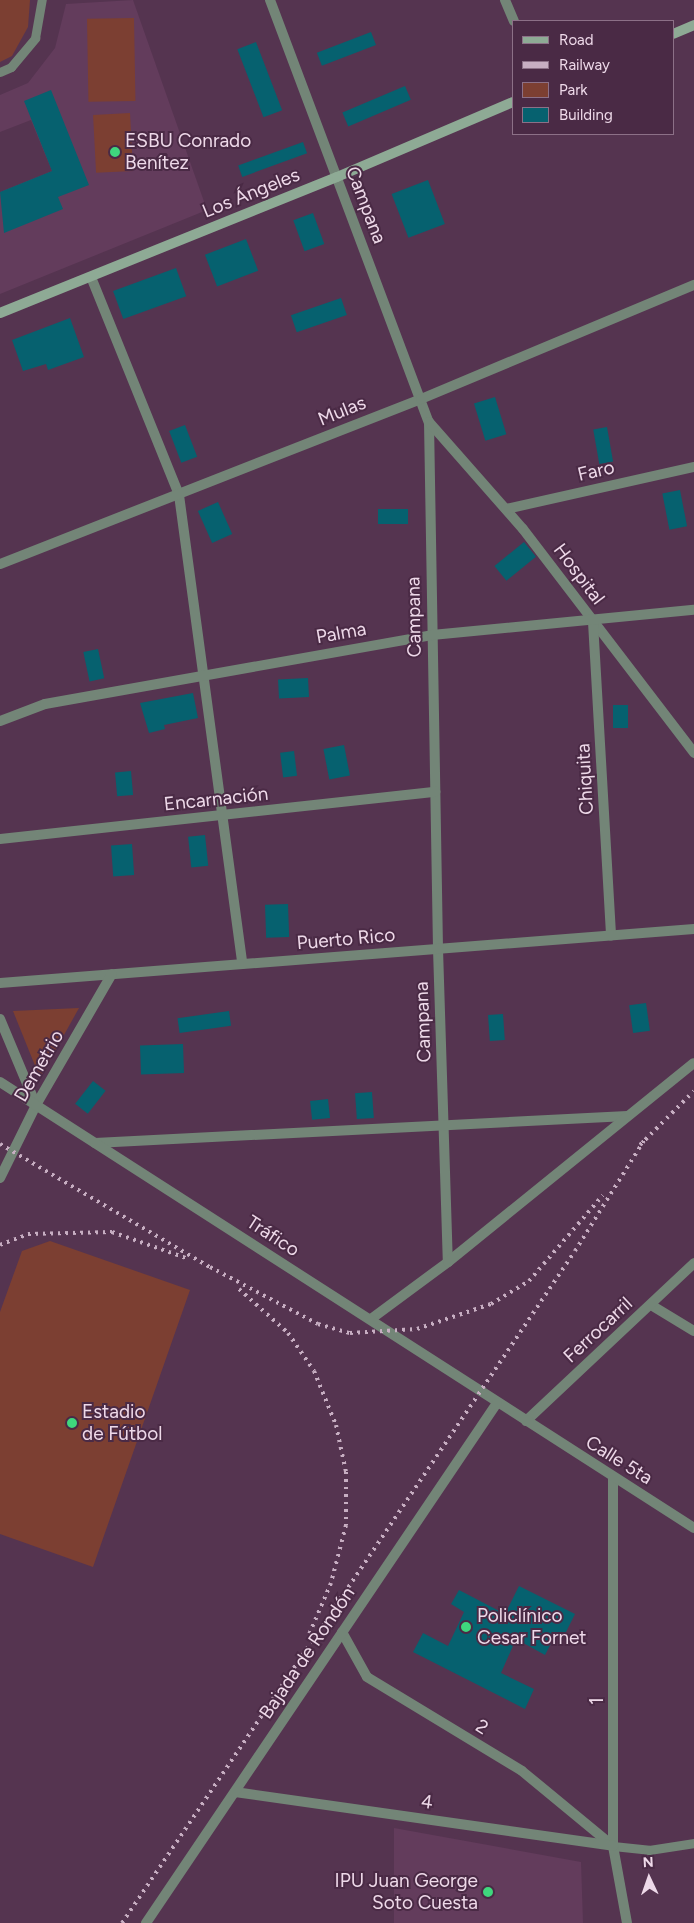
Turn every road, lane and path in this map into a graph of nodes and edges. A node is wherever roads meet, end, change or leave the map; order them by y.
1 (42, 0) edge
2 (270, 0) edge
3 (505, 0) edge
4 (514, 20) edge
5 (694, 25) edge
6 (674, 34) edge
7 (0, 72) edge
8 (512, 102) edge
9 (337, 178) junction
10 (91, 277) junction
11 (694, 285) edge
12 (0, 313) edge
13 (421, 399) junction
14 (429, 422) junction
15 (694, 467) edge
16 (179, 494) junction
17 (506, 510) junction
18 (0, 564) edge
19 (694, 610) edge
20 (593, 621) junction
21 (432, 635) junction
22 (203, 675) junction
23 (0, 721) edge
24 (694, 753) edge
25 (435, 792) junction
26 (222, 816) junction
27 (0, 839) edge
28 (694, 929) edge
29 (611, 935) junction
30 (438, 949) junction
31 (242, 964) junction
32 (112, 974) junction
33 (0, 983) edge
34 (0, 1019) edge
35 (694, 1063) edge
36 (0, 1082) edge
37 (36, 1105) junction
38 (627, 1116) junction
39 (444, 1126) junction
40 (95, 1143) junction
41 (0, 1178) edge
42 (448, 1262) junction
43 (694, 1263) edge
44 (651, 1305) junction
45 (371, 1319) junction
46 (694, 1331) edge
47 (498, 1403) junction
48 (526, 1421) junction
49 (613, 1477) junction
50 (694, 1528) edge
51 (342, 1632) junction
52 (235, 1792) junction
53 (694, 1843) edge
54 (613, 1846) junction
55 (146, 1923) edge
56 (627, 1923) edge

1 - 7 lane
2 - 9 street, Campana
3 - 4 street
5 - 6 main road
8 - 9 main road, Los Ángeles
9 - 10 main road, Los Ángeles
9 - 13 street, Campana
10 - 12 main road, Los Ángeles
10 - 16 street
11 - 13 street, Mulas
13 - 14 street, Campana
13 - 16 street, Mulas
14 - 17 street, Hospital
14 - 21 street, Campana
15 - 17 street, Faro
16 - 18 street, Mulas
16 - 22 street
17 - 20 street, Hospital
19 - 20 street, Palma
20 - 21 street, Palma
20 - 24 street, Hospital
20 - 29 street, Chiquita
21 - 22 street, Palma
21 - 25 street, Campana
22 - 23 street, Palma
22 - 26 street
25 - 26 street, Encarnación
25 - 30 street, Campana
26 - 27 street, Encarnación
26 - 31 street
28 - 29 street, Puerto Rico
29 - 30 street, Puerto Rico
30 - 31 street, Puerto Rico
30 - 39 street, Campana
31 - 32 street, Puerto Rico
32 - 33 street, Puerto Rico
32 - 37 street, Demetrio
34 - 37 street
35 - 38 street
36 - 37 street, Tráfico
37 - 40 street, Tráfico
37 - 41 street, Demetrio
38 - 39 street
38 - 42 street
39 - 40 street
39 - 42 street, Campana
40 - 45 street, Tráfico
42 - 45 street
43 - 44 street, Ferrocarril
44 - 46 street
44 - 48 street, Ferrocarril
45 - 47 street, Tráfico
47 - 48 street, Tráfico
47 - 51 street, Bajada de Rondón
48 - 49 street, Calle 5ta
49 - 50 street, Calle 5ta
49 - 54 street, 1
51 - 52 street, Bajada de Rondón
51 - 54 street, 2
52 - 54 street, 4
52 - 55 street, Bajada de Rondón
53 - 54 lane
54 - 56 street, 1

